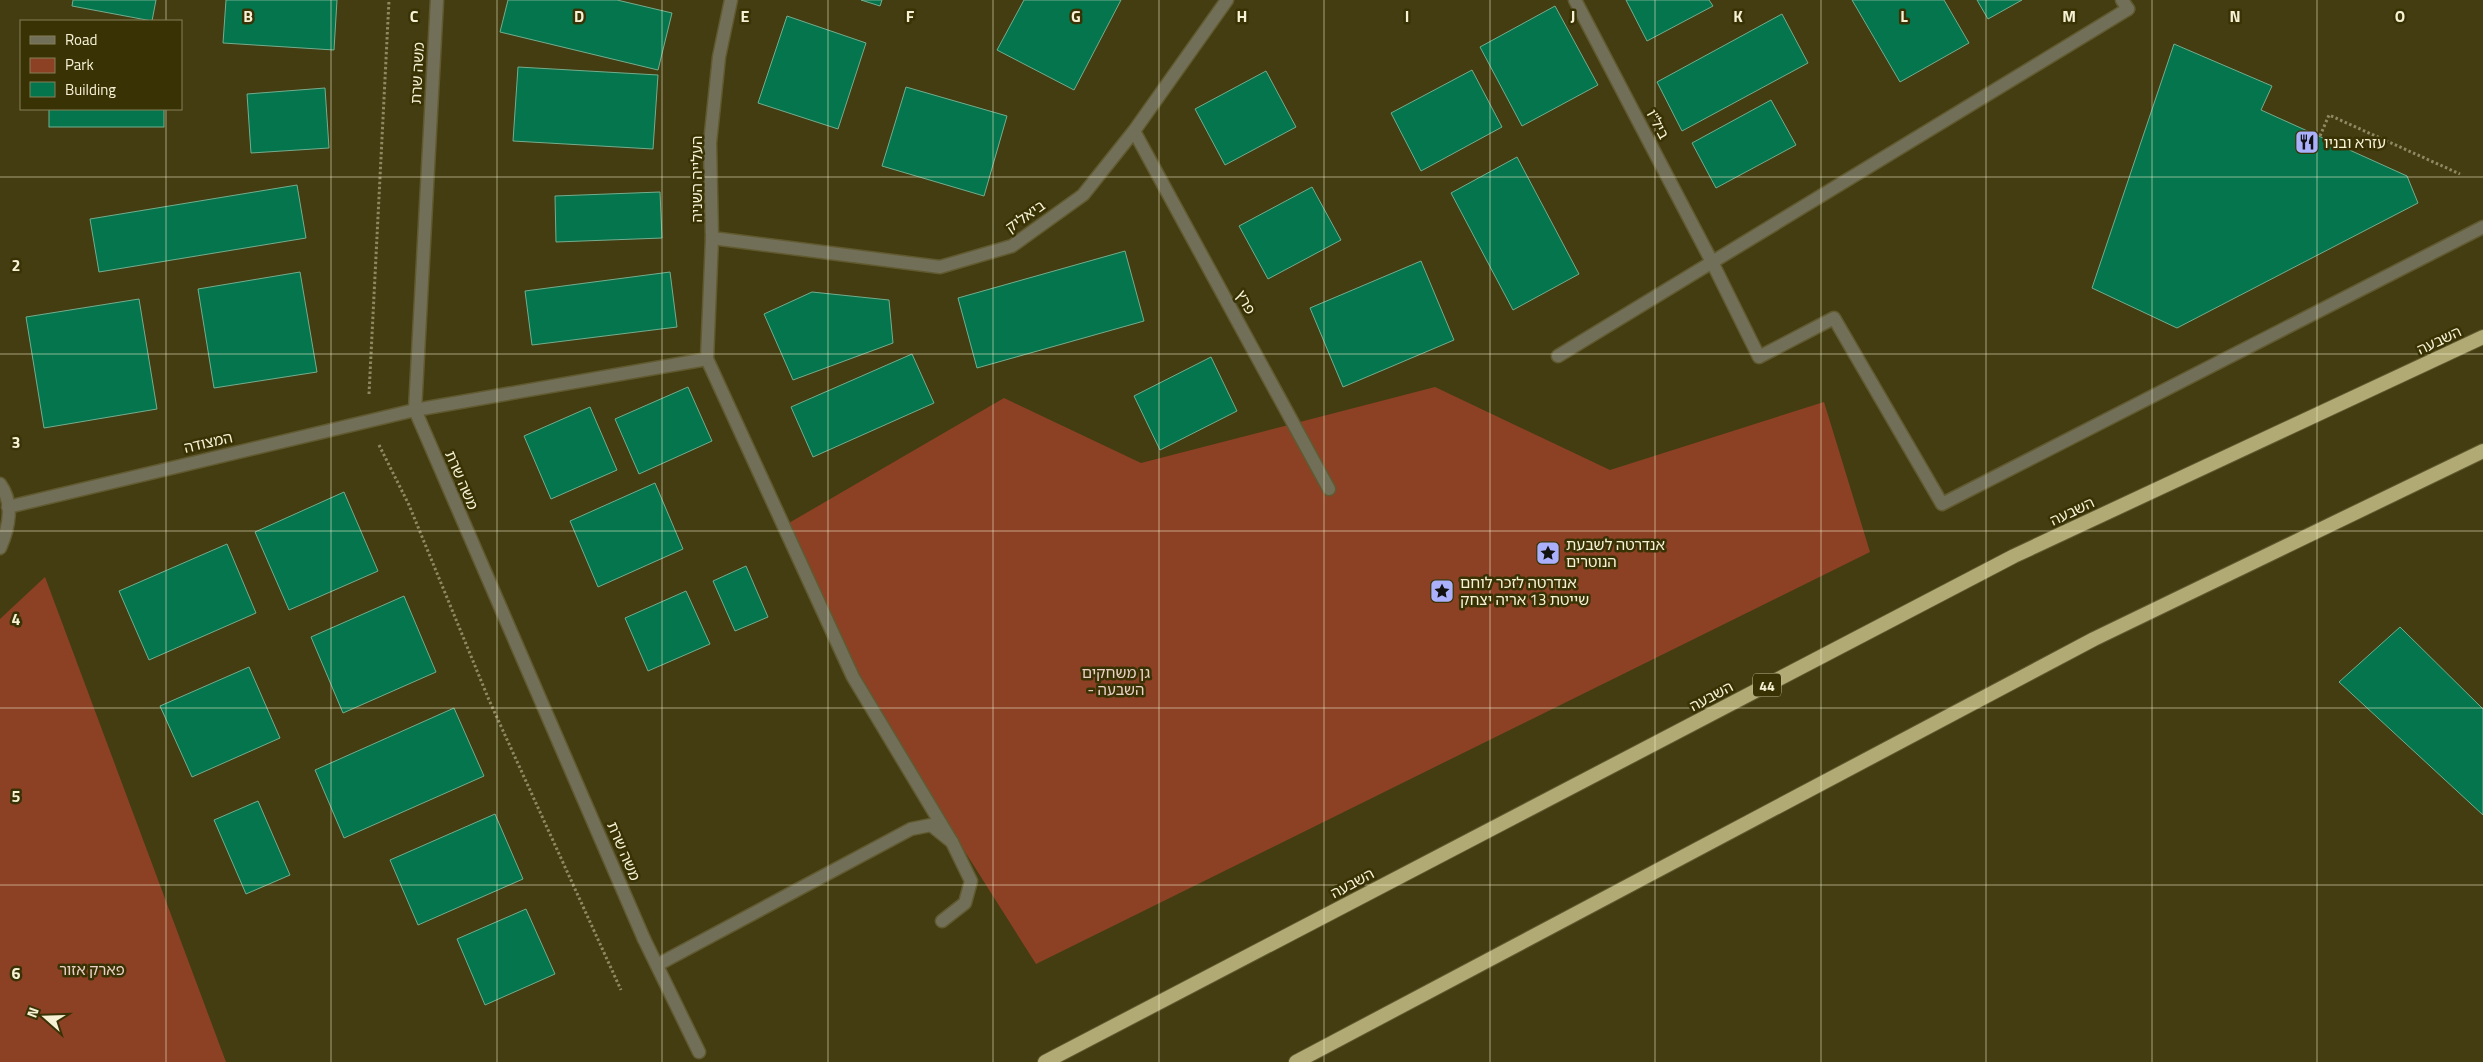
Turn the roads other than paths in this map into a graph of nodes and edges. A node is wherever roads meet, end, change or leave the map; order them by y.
1 (437, 0) edge
2 (731, 0) edge
3 (1227, 0) edge
4 (1575, 0) edge
5 (2125, 4) edge
6 (1134, 130) junction
7 (2483, 226) edge
8 (712, 238) junction
9 (1712, 262) junction
10 (2483, 337) edge
11 (1558, 356) dead end
12 (707, 358) junction
13 (415, 410) junction
14 (2483, 452) edge
15 (0, 484) edge
16 (1329, 489) dead end
17 (8, 507) junction
18 (0, 548) edge
19 (952, 842) junction
20 (942, 921) dead end
21 (657, 965) junction
22 (699, 1052) dead end
23 (1044, 1062) edge
24 (1296, 1062) edge

1 - 13 street, משה שרת
2 - 8 street, העלייה השניה
3 - 6 street, ביאליק
4 - 9 street, ביל"ו
5 - 9 street
6 - 8 street, ביאליק
6 - 16 street, פרץ
7 - 9 street, ביל"ו
8 - 12 street, העלייה השניה
9 - 11 street
10 - 23 highway, השבעה / 44
12 - 13 street, המצודה
12 - 19 street
13 - 17 street, המצודה
13 - 21 street, משה שרת
14 - 24 highway
15 - 17 street
17 - 18 street
19 - 20 street
19 - 21 street
21 - 22 street, משה שרת

